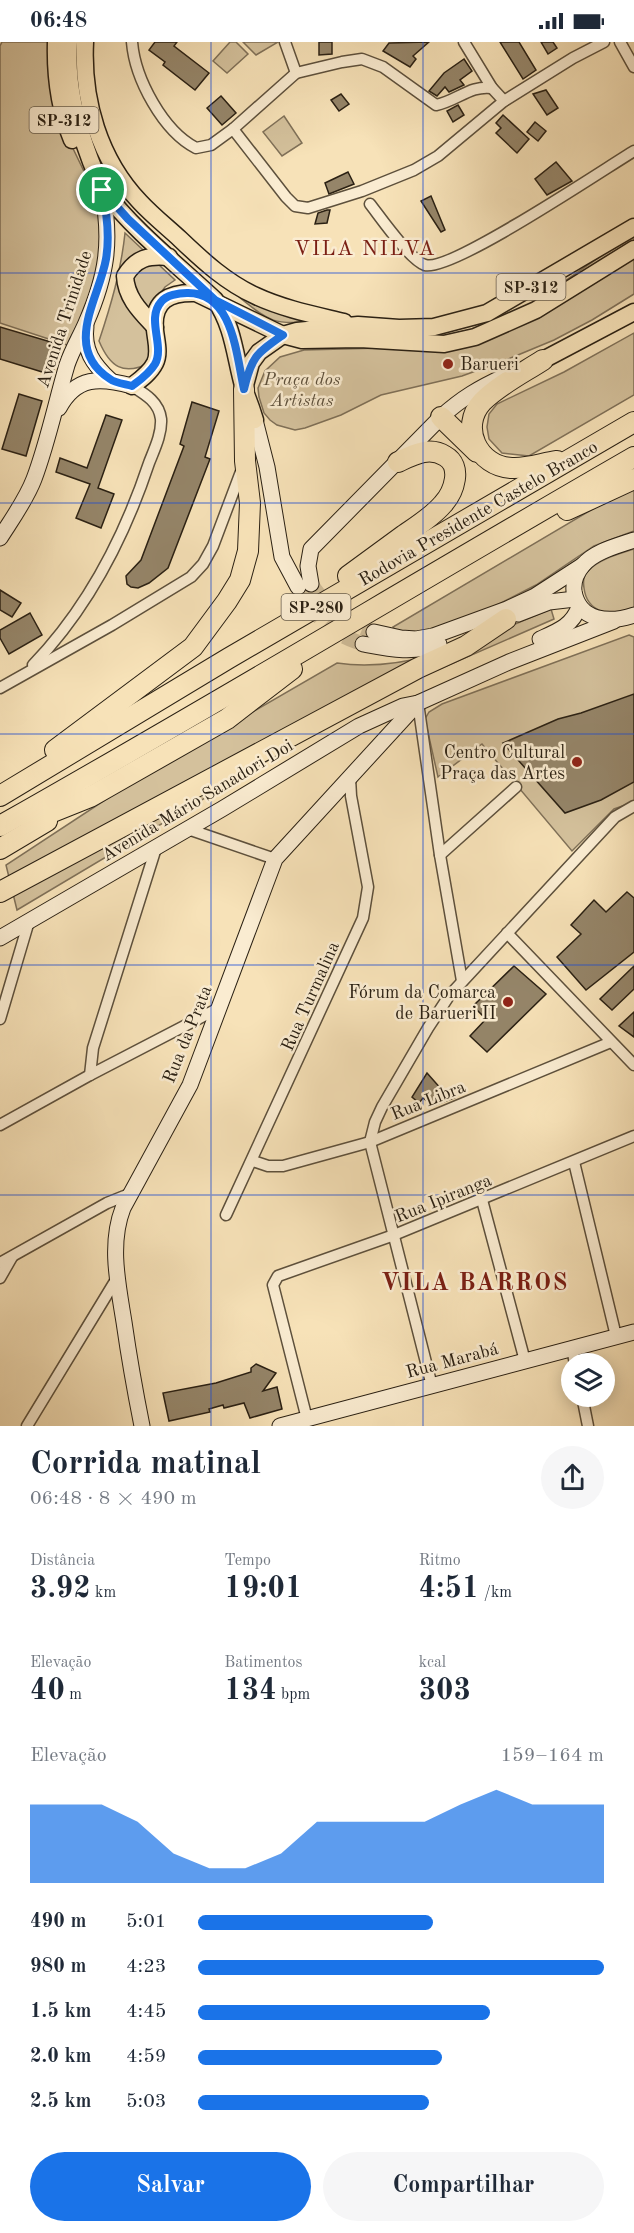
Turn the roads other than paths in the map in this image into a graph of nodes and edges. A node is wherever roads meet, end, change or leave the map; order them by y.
1 (56, 42) edge
2 (69, 42) edge
3 (85, 42) edge
4 (132, 42) edge
5 (285, 42) edge
6 (464, 42) edge
7 (604, 42) edge
8 (620, 42) edge
9 (634, 67) edge
10 (296, 72) junction
11 (492, 88) junction
12 (504, 101) junction
13 (233, 129) junction
14 (634, 151) edge
15 (102, 190) junction
16 (370, 204) dead end
17 (634, 227) edge
18 (634, 249) edge
19 (169, 257) junction
20 (215, 300) junction
21 (634, 312) edge
22 (87, 320) junction
23 (357, 325) junction
24 (155, 327) junction
25 (283, 335) junction
26 (543, 360) junction
27 (110, 380) junction
28 (132, 386) junction
29 (244, 389) junction
30 (441, 417) junction
31 (255, 420) joint
32 (634, 422) edge
33 (51, 424) junction
34 (482, 455) junction
35 (634, 457) edge
36 (572, 458) junction
37 (245, 461) junction
38 (398, 462) junction
39 (634, 479) edge
40 (0, 538) edge
41 (634, 540) edge
42 (583, 565) junction
43 (420, 581) junction
44 (577, 603) junction
45 (369, 611) junction
46 (628, 618) edge
47 (507, 619) junction
48 (229, 658) junction
49 (509, 662) junction
50 (25, 674) junction
51 (0, 688) edge
52 (418, 703) junction
53 (359, 726) junction
54 (379, 746) junction
55 (55, 749) junction
56 (350, 778) junction
57 (0, 782) edge
58 (516, 787) dead end
59 (0, 795) edge
60 (90, 796) junction
61 (634, 807) edge
62 (0, 826) edge
63 (188, 829) junction
64 (0, 833) edge
65 (156, 848) junction
66 (0, 849) edge
67 (440, 855) junction
68 (275, 859) junction
69 (0, 892) edge
70 (28, 921) junction
71 (507, 933) junction
72 (0, 938) edge
73 (462, 981) junction
74 (219, 1008) junction
75 (0, 1019) edge
76 (611, 1042) junction
77 (634, 1065) edge
78 (90, 1075) junction
79 (0, 1125) edge
80 (634, 1136) edge
81 (370, 1142) junction
82 (253, 1161) junction
83 (574, 1162) junction
84 (132, 1193) junction
85 (482, 1200) junction
86 (226, 1215) dead end
87 (394, 1235) junction
88 (13, 1256) junction
89 (0, 1263) edge
90 (0, 1278) edge
91 (117, 1278) junction
92 (634, 1332) edge
93 (616, 1336) junction
94 (579, 1353) edge
95 (561, 1357) edge
96 (525, 1361) junction
97 (432, 1386) junction
98 (584, 1407) edge
99 (307, 1419) junction
100 (27, 1426) edge
101 (142, 1426) edge
102 (280, 1426) edge
103 (588, 1426) edge

1 - 15 main road, SP-312
2 - 15 main road
3 - 23 main road, SP-312
4 - 13 street
5 - 10 street
6 - 11 street
7 - 12 street
8 - 9 street
10 - 11 street
10 - 13 street
11 - 12 street
12 - 13 street
14 - 16 street
15 - 19 main road, SP-312
15 - 22 main road, Avenida Trinidade
17 - 23 main road, SP-312
18 - 25 main road
19 - 20 main road, SP-312
19 - 24 main road
20 - 24 main road
20 - 25 main road, SP-312
20 - 29 main road, SP-312
21 - 26 main road
22 - 27 main road
22 - 33 main road, Avenida Trinidade
23 - 25 main road
24 - 28 main road
25 - 29 main road
26 - 30 main road
26 - 34 highway
27 - 28 main road
27 - 33 main road
28 - 50 street
29 - 31 main road, SP-312
29 - 37 highway
30 - 34 highway
30 - 38 main road
31 - 38 main road
32 - 36 highway, Rodovia Presidente Castelo Branco / SP-280
33 - 40 main road
34 - 36 highway
35 - 43 highway, Rodovia Presidente Castelo Branco / SP-280
36 - 48 highway, Rodovia Presidente Castelo Branco / SP-280
37 - 50 street
37 - 55 highway
38 - 48 highway
39 - 43 highway
41 - 42 main road
42 - 44 main road
42 - 47 main road
43 - 45 highway, Rodovia Presidente Castelo Branco / SP-280
44 - 46 main road
44 - 47 main road
44 - 49 main road
45 - 60 highway, Rodovia Presidente Castelo Branco
45 - 62 highway, Rodovia Presidente Castelo Branco / SP-280
46 - 49 main road
47 - 69 highway
48 - 55 highway, Rodovia Presidente Castelo Branco
48 - 59 highway, Rodovia Presidente Castelo Branco / SP-280
49 - 52 main road, Avenida Mário Sanadori Doi
50 - 51 street
52 - 53 main road, Avenida Mário Sanadori Doi
52 - 54 main road, Rua da Prata
52 - 67 street
53 - 54 main road
53 - 63 main road, Avenida Mário Sanadori Doi
54 - 56 main road, Rua da Prata
55 - 57 highway, Rodovia Presidente Castelo Branco
55 - 59 highway
56 - 68 main road, Rua da Prata
56 - 82 street, Rua Turmalina
58 - 67 street
60 - 64 highway, Rodovia Presidente Castelo Branco
60 - 66 highway, Rodovia Presidente Castelo Branco
61 - 71 street
63 - 65 main road, Avenida Mário Sanadori Doi
63 - 68 street
65 - 70 main road, Avenida Mário Sanadori Doi
65 - 78 street
67 - 73 street
68 - 74 main road, Rua da Prata
70 - 72 main road, Avenida Mário Sanadori Doi
70 - 75 street
71 - 73 street
71 - 76 street
73 - 81 street
74 - 78 street
74 - 84 main road, Rua da Prata
76 - 77 street
76 - 81 street, Rua Libra
78 - 79 street
80 - 83 street, Rua Ipiranga
81 - 82 street, Rua Libra
81 - 87 street
82 - 86 street, Rua Turmalina
83 - 85 street, Rua Ipiranga
83 - 93 street
84 - 88 street
84 - 91 main road, Rua da Prata
85 - 87 street, Rua Ipiranga
85 - 96 street
87 - 97 street
87 - 99 street, Rua Ipiranga
88 - 89 street
88 - 90 street
91 - 100 street
91 - 101 main road, Rua da Prata
92 - 93 main road, Rua Marabá
93 - 94 main road, Rua Marabá
95 - 96 main road, Rua Marabá
96 - 97 main road, Rua Marabá
97 - 99 main road, Rua Marabá
98 - 103 street
99 - 102 main road, Rua Marabá

